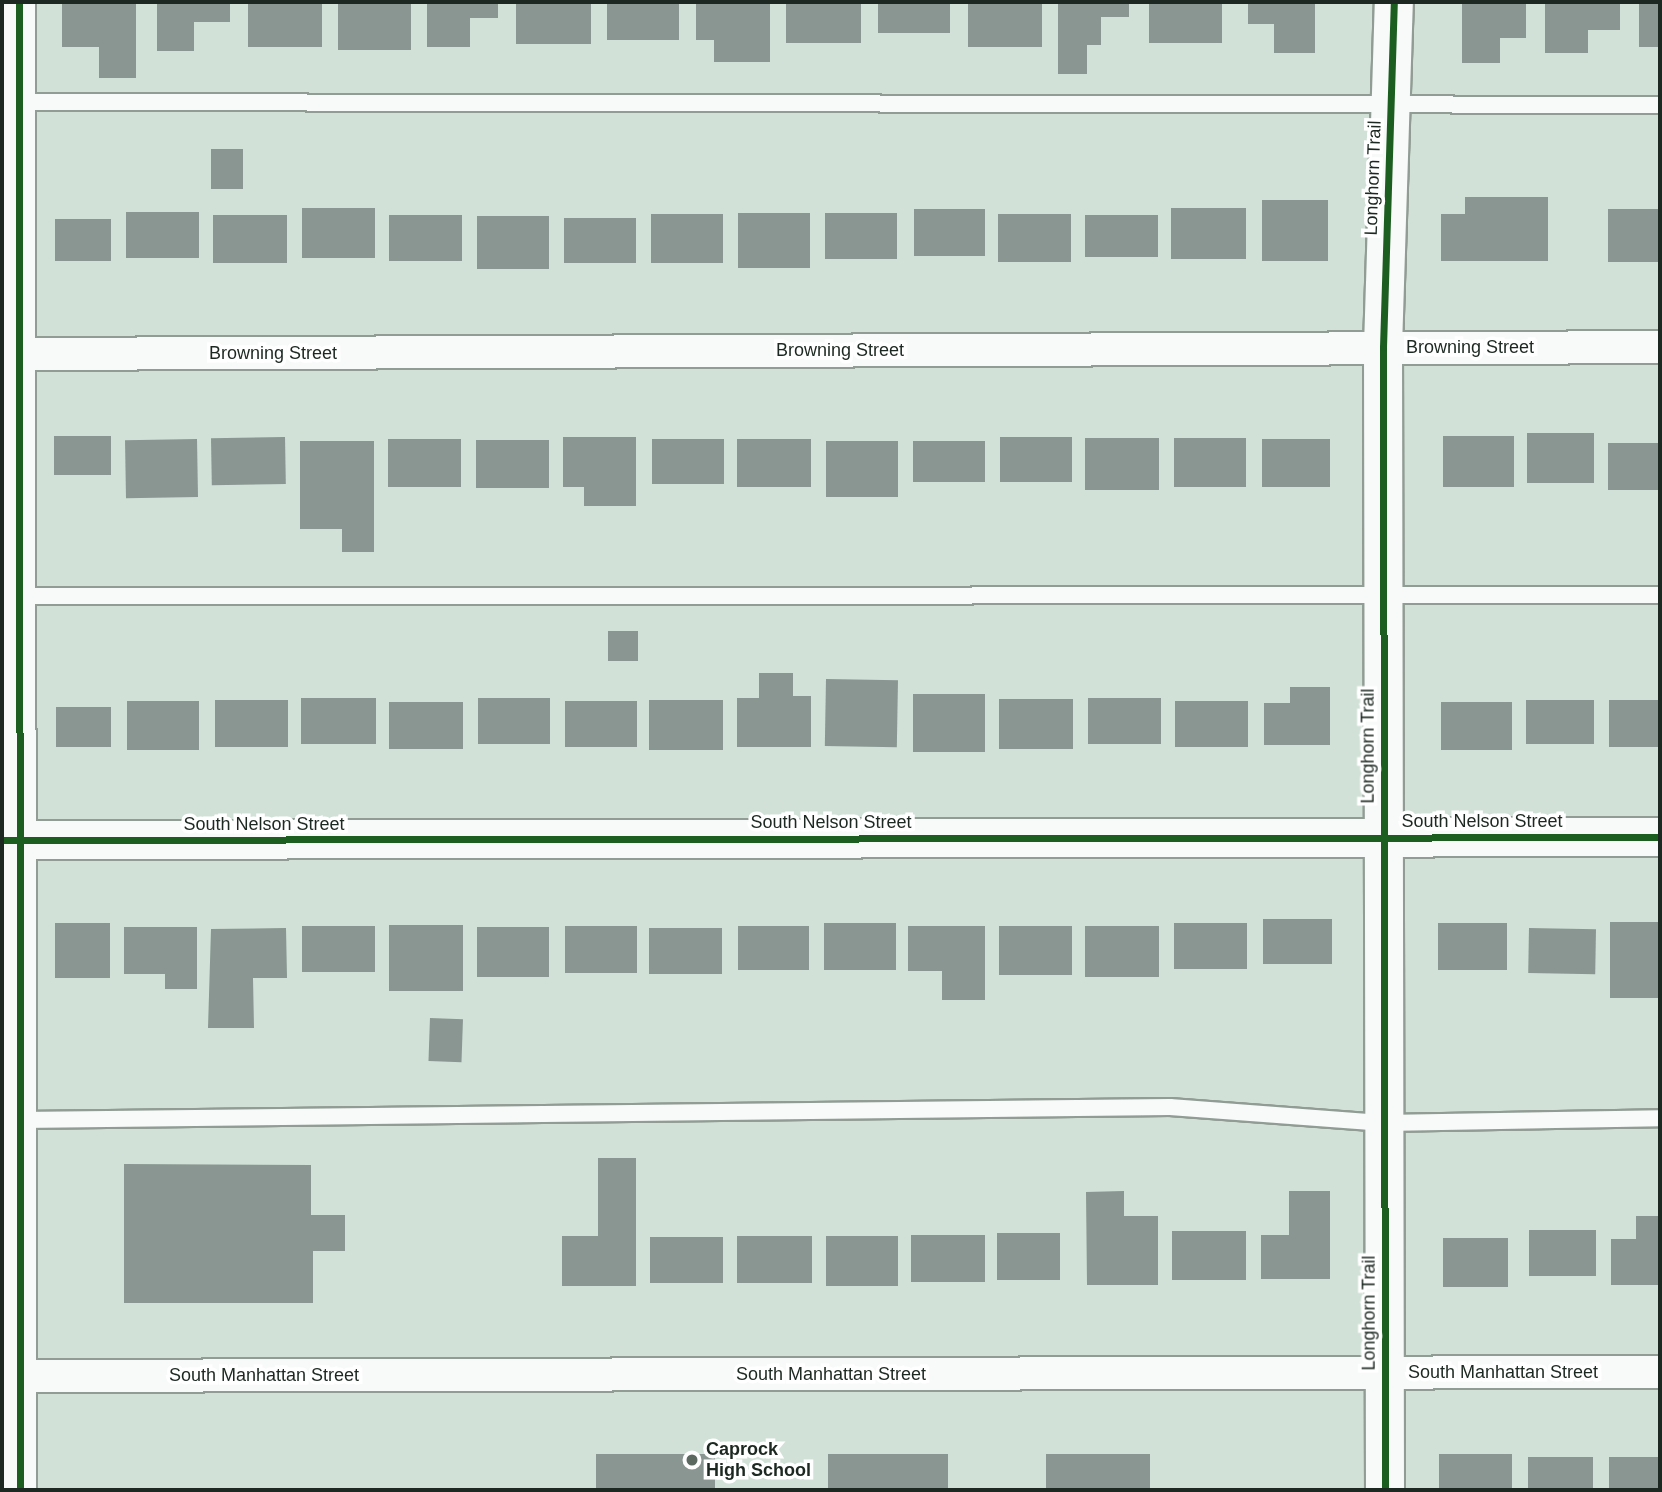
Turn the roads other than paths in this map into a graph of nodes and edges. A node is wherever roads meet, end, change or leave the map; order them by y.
1 (19, 2) edge
2 (1394, 2) edge
3 (19, 102) junction
4 (1660, 105) edge
5 (1391, 106) junction
6 (1383, 348) junction
7 (1660, 348) edge
8 (19, 354) junction
9 (1383, 595) junction
10 (1660, 595) edge
11 (19, 596) junction
12 (1660, 836) edge
13 (1383, 837) junction
14 (11, 840) edge
15 (1660, 1118) edge
16 (20, 1120) junction
17 (1384, 1123) junction
18 (1384, 1372) junction
19 (1660, 1372) edge
20 (11, 1376) edge
21 (20, 1490) edge
22 (1385, 1490) edge

1 - 3 street
2 - 5 street, Longhorn Trail
3 - 5 lane
3 - 8 street
4 - 5 lane
5 - 6 street, Longhorn Trail
6 - 7 street, Browning Street
6 - 8 street, Browning Street
6 - 9 street, Longhorn Trail
8 - 11 street
9 - 10 lane
9 - 11 lane
9 - 13 street, Longhorn Trail
11 - 14 street
12 - 13 street, South Nelson Street
13 - 14 street, South Nelson Street
13 - 17 street, Longhorn Trail
14 - 16 street
15 - 17 lane
16 - 17 lane
16 - 20 street
17 - 18 street, Longhorn Trail
18 - 19 street, South Manhattan Street
18 - 20 street, South Manhattan Street
18 - 22 street, Longhorn Trail
20 - 21 street

